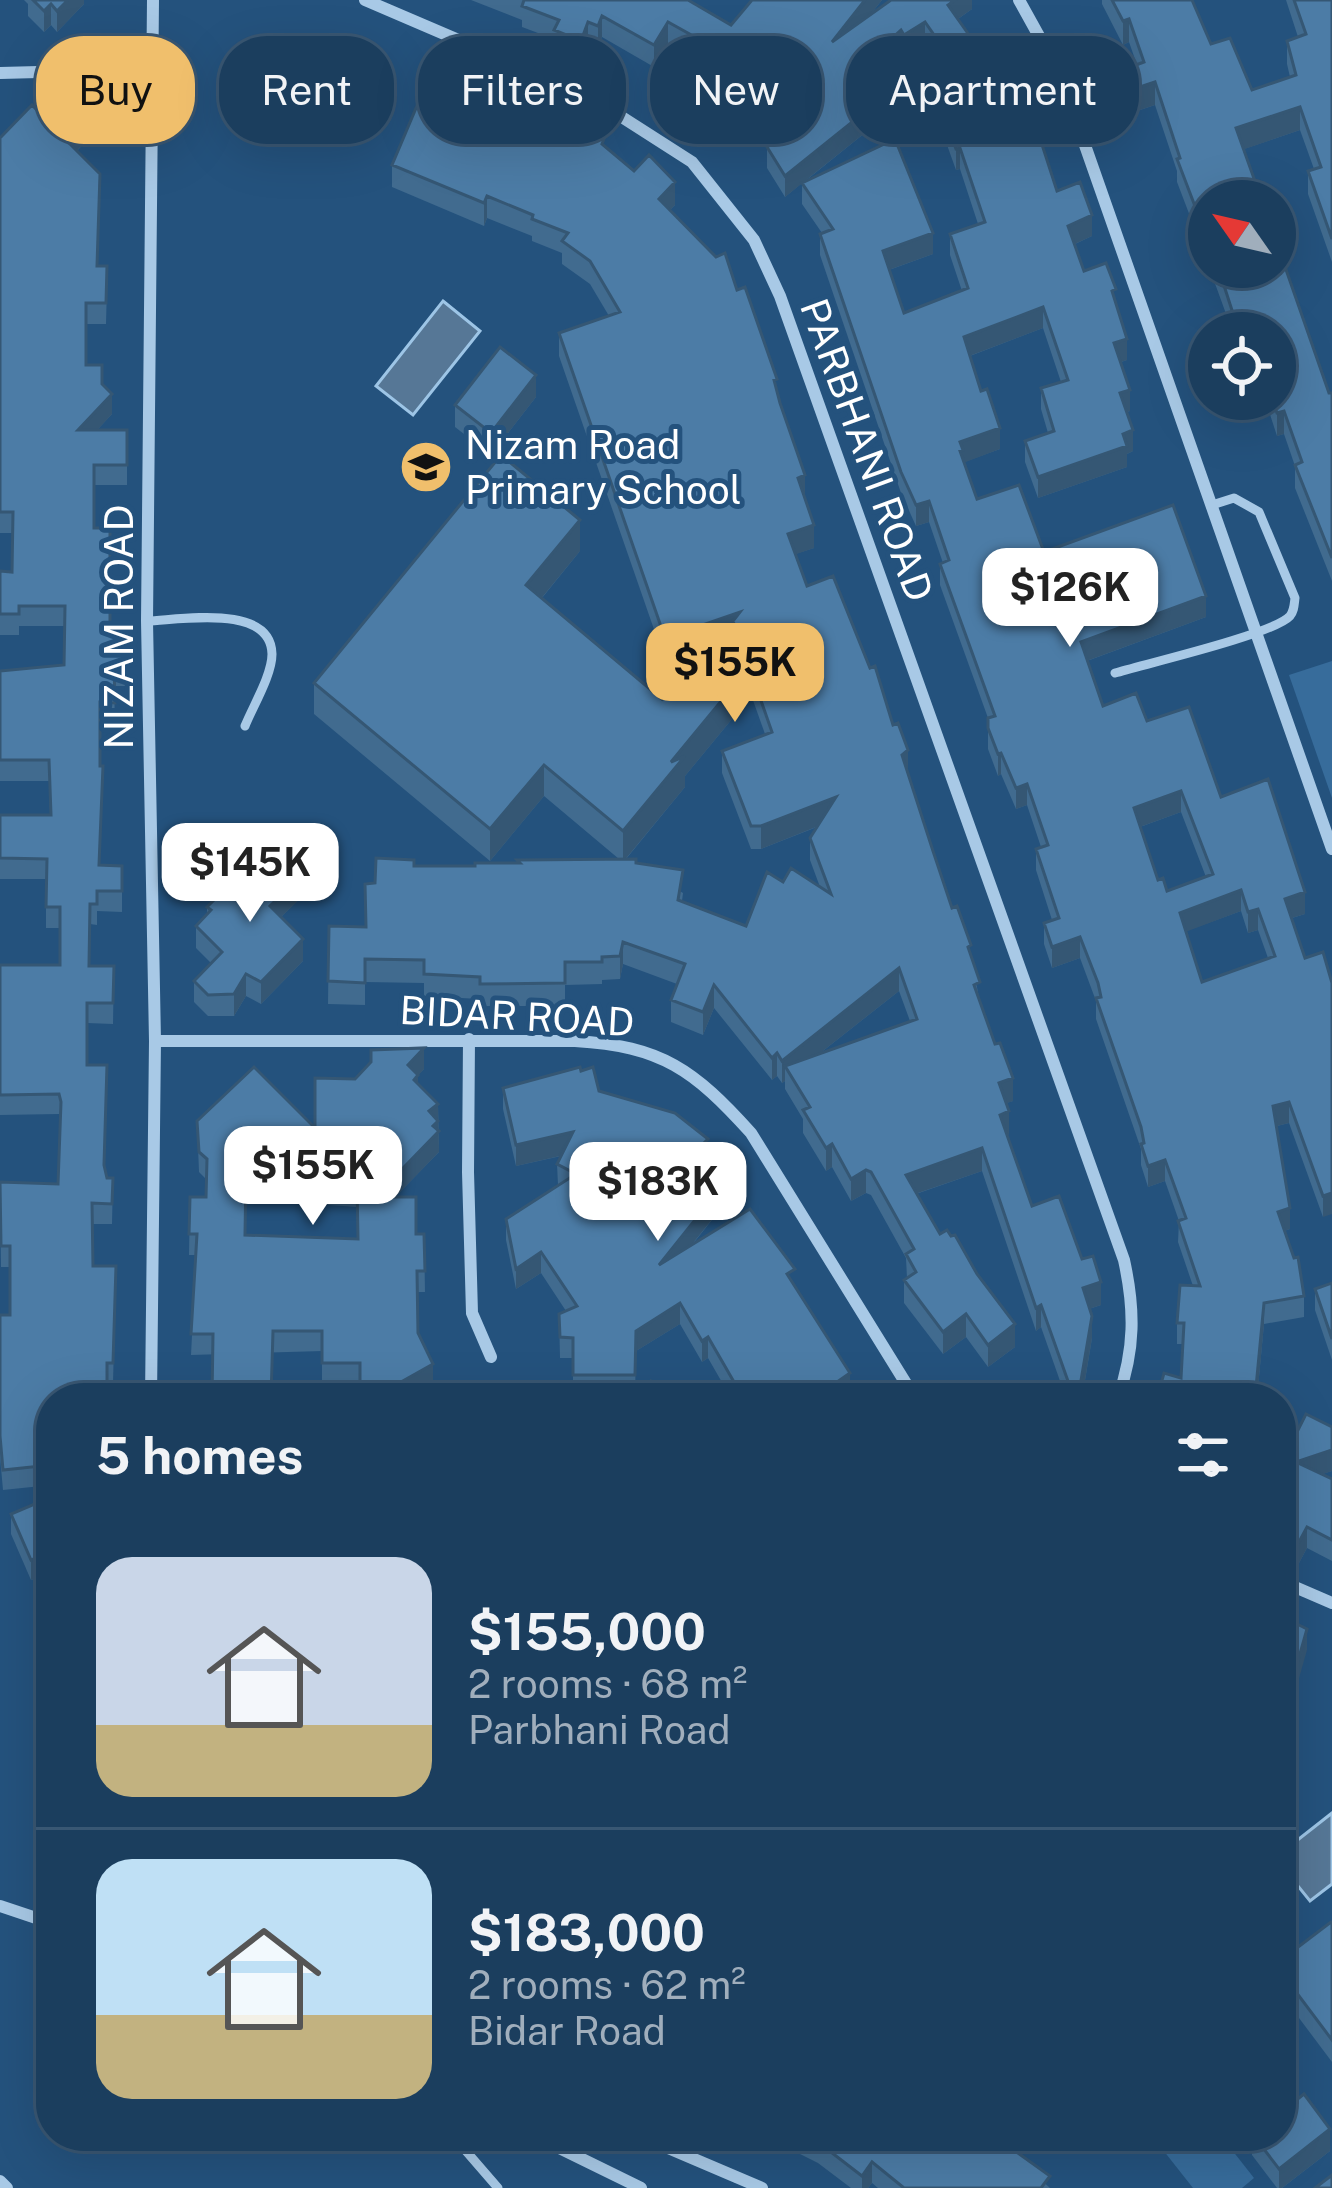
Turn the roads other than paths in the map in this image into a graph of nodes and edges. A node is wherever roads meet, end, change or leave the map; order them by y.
1 (153, 0) edge
2 (365, 0) edge
3 (1019, 0) edge
4 (154, 36) edge
5 (36, 72) edge
6 (0, 73) edge
7 (154, 144) edge
8 (1212, 506) junction
9 (147, 621) junction
10 (1256, 632) junction
11 (1115, 673) dead end
12 (245, 726) dead end
13 (1332, 849) edge
14 (469, 1039) junction
15 (155, 1041) junction
16 (491, 1357) dead end
17 (152, 1383) edge
18 (906, 1383) edge
19 (1122, 1383) edge
20 (1296, 1587) edge
21 (1332, 1603) edge
22 (0, 1906) edge
23 (36, 1918) edge
24 (466, 2151) edge
25 (566, 2151) edge
26 (675, 2151) edge
27 (0, 2181) edge
28 (7, 2188) edge
29 (498, 2188) edge
30 (641, 2188) edge
31 (762, 2188) edge

1 - 4 street, NIZAM ROAD
2 - 19 street, PARBHANI ROAD
3 - 8 street
5 - 6 street
7 - 9 street, NIZAM ROAD
8 - 10 street
8 - 10 lane
9 - 12 lane
9 - 15 street, NIZAM ROAD
10 - 11 lane
10 - 13 street
14 - 15 street, BIDAR ROAD
14 - 16 street
14 - 18 street, BIDAR ROAD
15 - 17 street, NIZAM ROAD
20 - 21 street
22 - 23 street
24 - 29 lane
25 - 30 street
26 - 31 street
27 - 28 street

